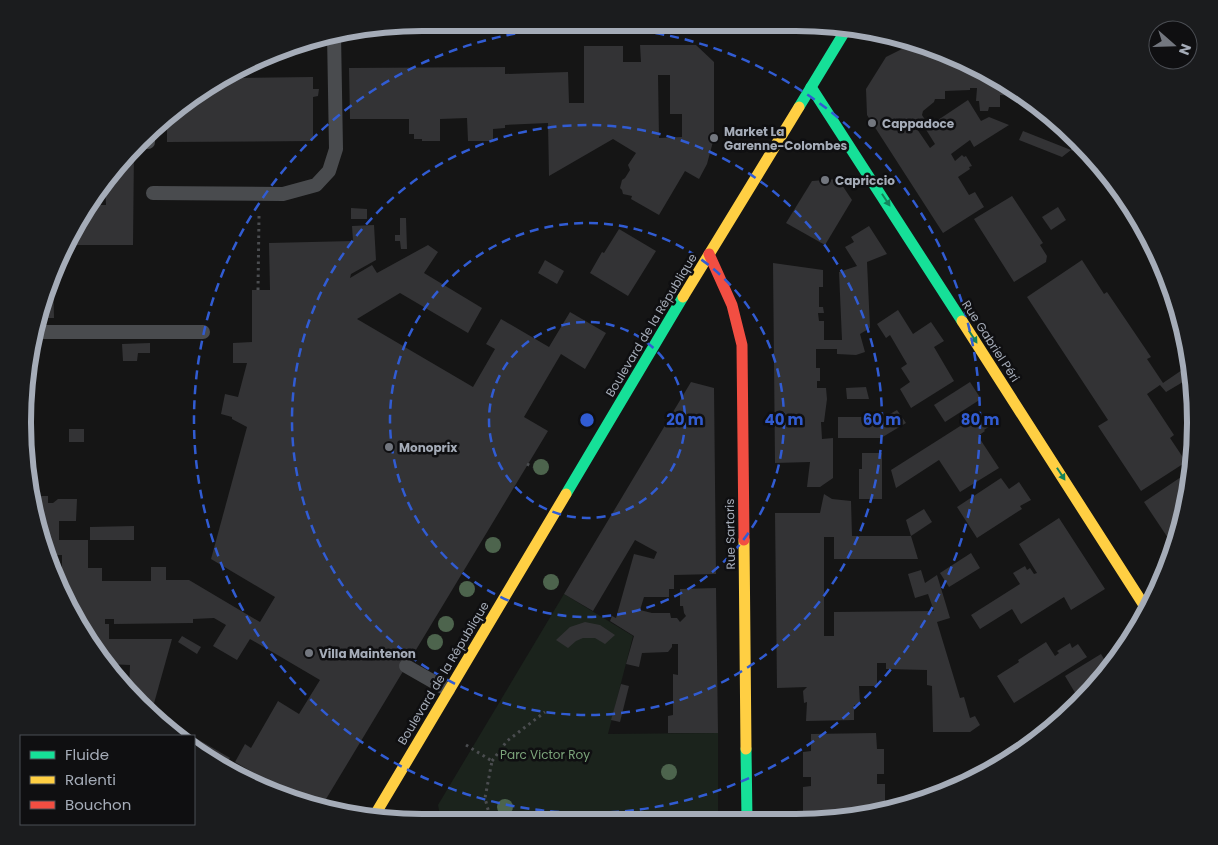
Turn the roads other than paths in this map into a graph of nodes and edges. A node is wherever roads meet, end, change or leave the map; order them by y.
1 (843, 35) edge
2 (334, 42) edge
3 (811, 87) junction
4 (153, 193) dead end
5 (709, 254) junction
6 (42, 332) edge
7 (203, 332) dead end
8 (1142, 603) edge
9 (406, 666) dead end
10 (448, 690) junction
11 (385, 798) junction
12 (377, 811) edge
13 (388, 812) edge
14 (747, 814) edge

1 - 3 street, Boulevard de la République
2 - 4 lane
3 - 5 street, Boulevard de la République
3 -> 8 street, Rue Gabriel Péri
5 - 10 street, Boulevard de la République
5 - 14 street, Rue Sartoris
6 - 7 lane
9 - 10 lane
10 - 11 street, Boulevard de la République
11 - 12 street, Boulevard de la République
11 - 13 lane

